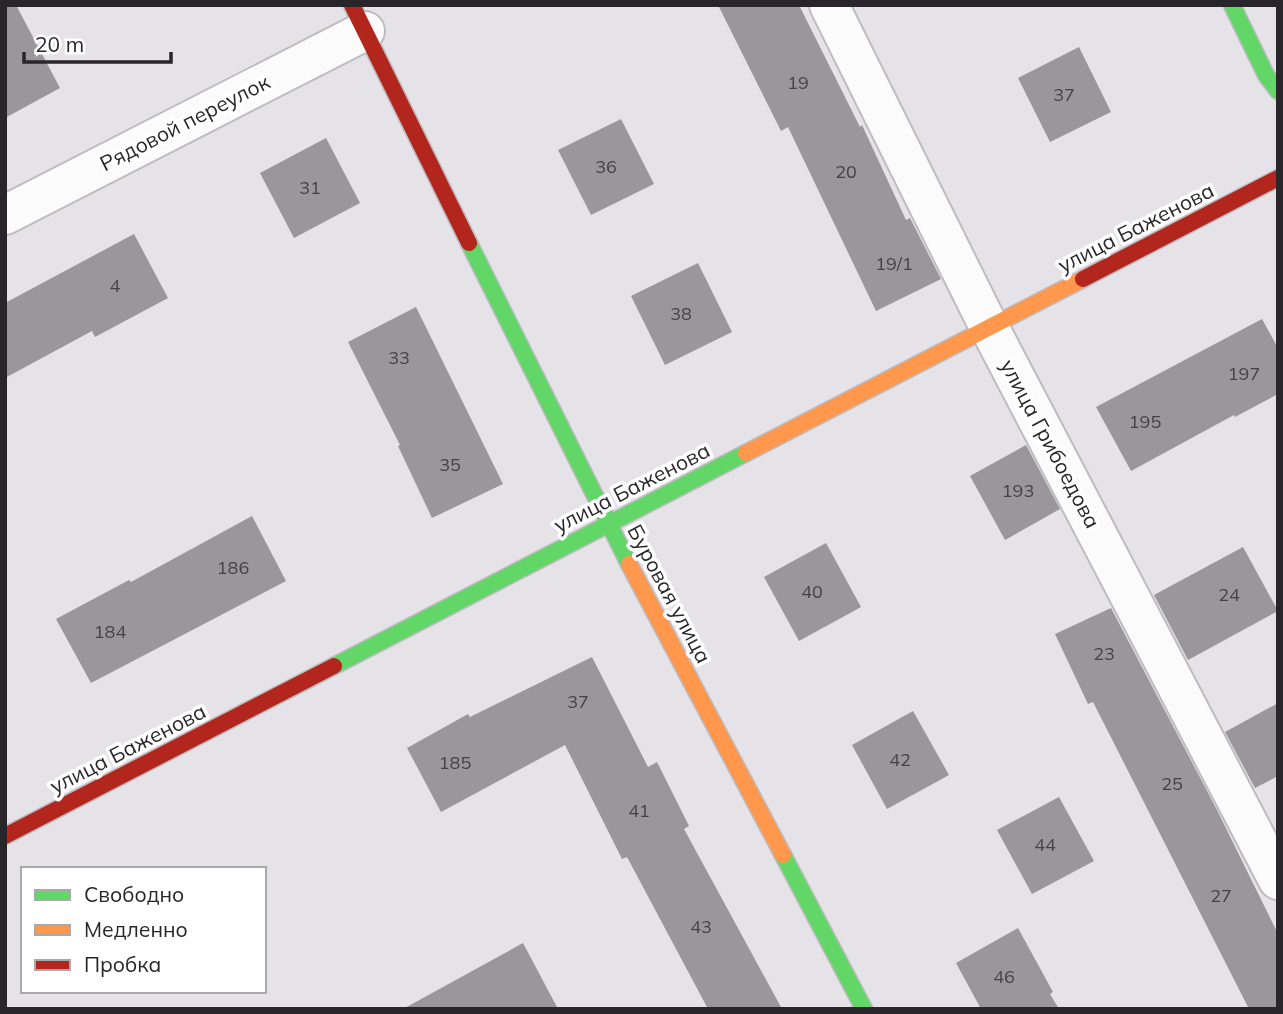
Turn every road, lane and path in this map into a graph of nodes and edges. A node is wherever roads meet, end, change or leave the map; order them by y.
1 (829, 5) edge
2 (1233, 5) edge
3 (358, 18) edge
4 (1278, 91) edge
5 (1278, 178) edge
6 (5, 215) edge
7 (989, 327) junction
8 (608, 524) junction
9 (5, 836) edge
10 (1278, 880) edge
11 (864, 1009) edge

1 - 7 street, улица Грибоедова
2 - 4 main road
3 - 6 street, Рядовой переулок
3 - 8 main road, Буровая улица
5 - 7 main road, улица Баженова
7 - 8 main road, улица Баженова
7 - 10 street, улица Грибоедова
8 - 9 main road, улица Баженова
8 - 11 main road, Буровая улица

